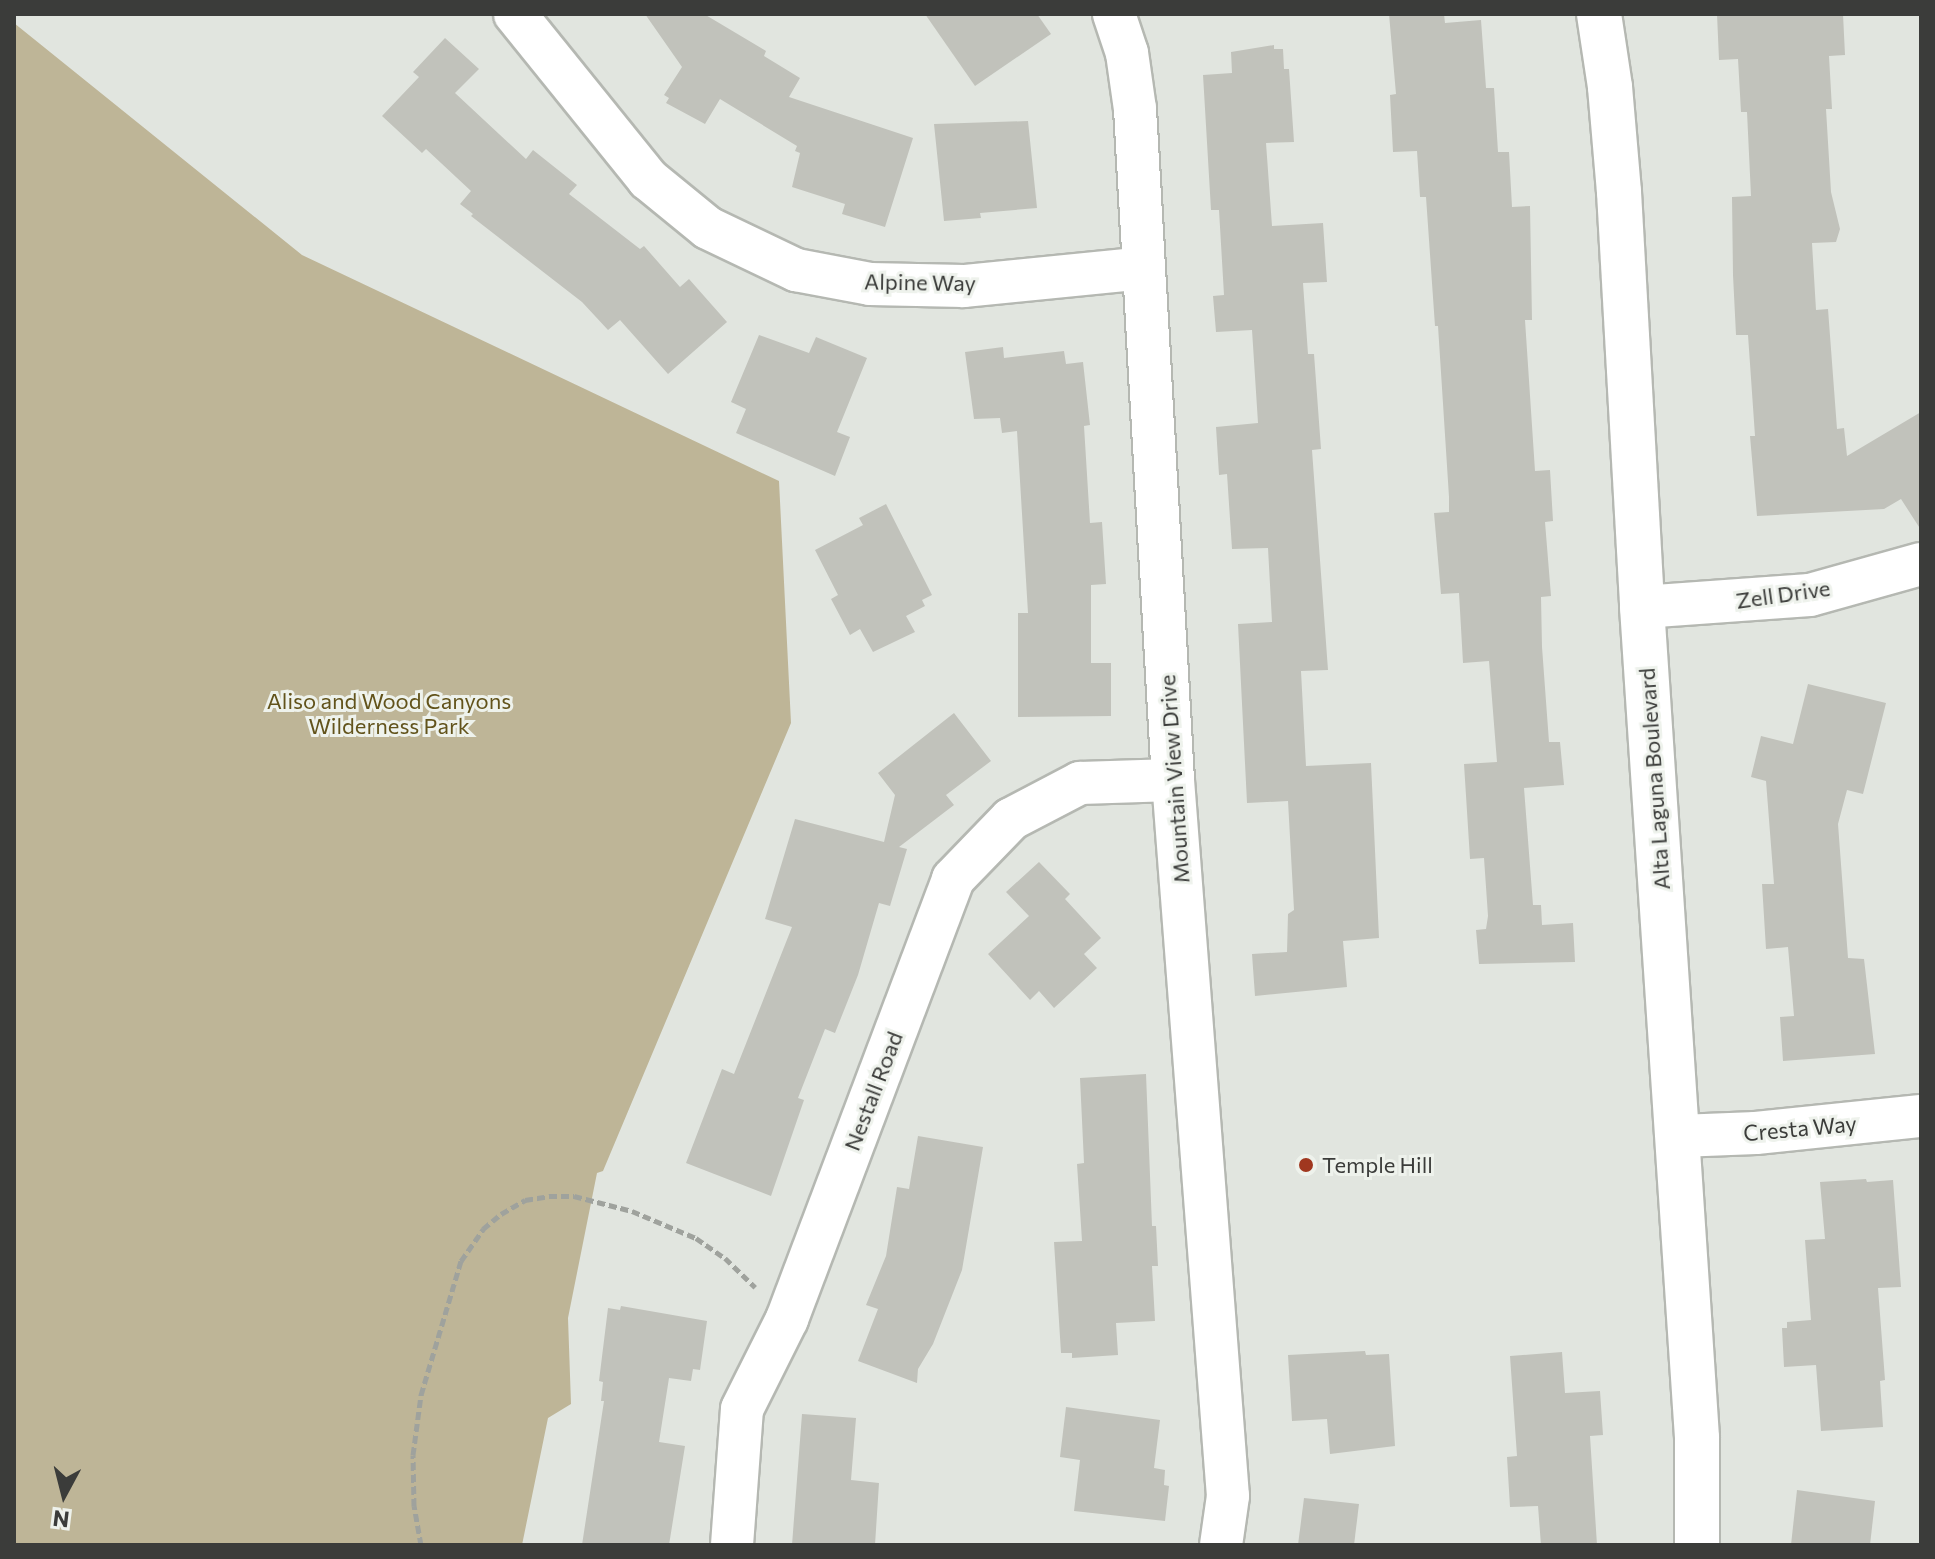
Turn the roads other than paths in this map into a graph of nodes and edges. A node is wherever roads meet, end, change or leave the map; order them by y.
1 (515, 14) edge
2 (1114, 14) edge
3 (1599, 14) edge
4 (1143, 268) junction
5 (1921, 564) edge
6 (1642, 607) junction
7 (1173, 780) junction
8 (1921, 1116) edge
9 (1679, 1136) junction
10 (732, 1545) edge
11 (1221, 1545) edge
12 (1697, 1545) edge

1 - 4 street, Alpine Way
2 - 4 street, Mountain View Drive
3 - 6 main road, Alta Laguna Boulevard
4 - 7 street, Mountain View Drive
5 - 6 street, Zell Drive
6 - 9 main road, Alta Laguna Boulevard
7 - 10 street, Nestall Road
7 - 11 street, Mountain View Drive
8 - 9 street, Cresta Way
9 - 12 main road, Alta Laguna Boulevard

